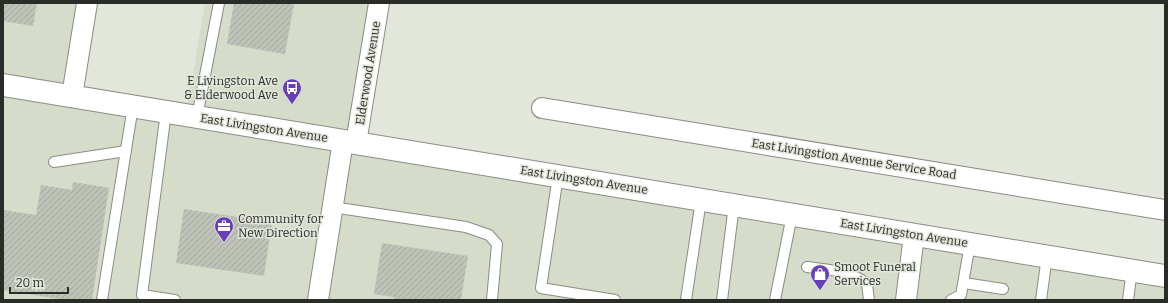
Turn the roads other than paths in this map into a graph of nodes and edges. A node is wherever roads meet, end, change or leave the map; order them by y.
1 (87, 3) edge
2 (218, 3) edge
3 (379, 3) edge
4 (3, 85) edge
5 (72, 96) junction
6 (133, 106) junction
7 (542, 108) dead end
8 (166, 112) junction
9 (196, 117) junction
10 (350, 142) junction
11 (126, 151) junction
12 (54, 162) dead end
13 (558, 176) junction
14 (701, 200) junction
15 (734, 205) junction
16 (332, 208) junction
17 (1165, 210) edge
18 (792, 215) junction
19 (914, 235) junction
20 (970, 244) junction
21 (1047, 256) junction
22 (806, 267) dead end
23 (1132, 270) junction
24 (1165, 276) edge
25 (964, 283) junction
26 (1003, 289) dead end
27 (961, 298) edge
28 (102, 300) edge
29 (175, 300) edge
30 (318, 300) edge
31 (492, 300) edge
32 (615, 300) edge
33 (686, 300) edge
34 (722, 300) edge
35 (775, 300) edge
36 (869, 300) edge
37 (906, 300) edge
38 (951, 300) edge
39 (1041, 300) edge
40 (1128, 300) edge

1 - 5 street
2 - 9 lane
3 - 10 street, Elderwood Avenue
4 - 5 main road, East Livingston Avenue
5 - 6 main road, East Livingston Avenue
6 - 8 main road, East Livingston Avenue
6 - 11 lane
7 - 17 street, East Livingstion Avenue Service Road
8 - 9 main road, East Livingston Avenue
8 - 29 lane
9 - 10 main road, East Livingston Avenue
10 - 13 main road, East Livingston Avenue
10 - 16 street, Elderwood Avenue
11 - 12 lane
11 - 28 lane
13 - 14 main road, East Livingston Avenue
13 - 32 lane
14 - 15 main road, East Livingston Avenue
14 - 33 lane
15 - 18 main road, East Livingston Avenue
15 - 34 lane
16 - 30 street, Elderwood Avenue
16 - 31 lane
18 - 19 main road, East Livingston Avenue
18 - 35 lane
19 - 20 main road, East Livingston Avenue
19 - 37 street
20 - 21 main road, East Livingston Avenue
20 - 25 lane
21 - 23 main road, East Livingston Avenue
21 - 39 lane
22 - 36 lane
23 - 24 main road, East Livingston Avenue
23 - 40 lane
25 - 26 lane
25 - 27 lane
27 - 38 lane

